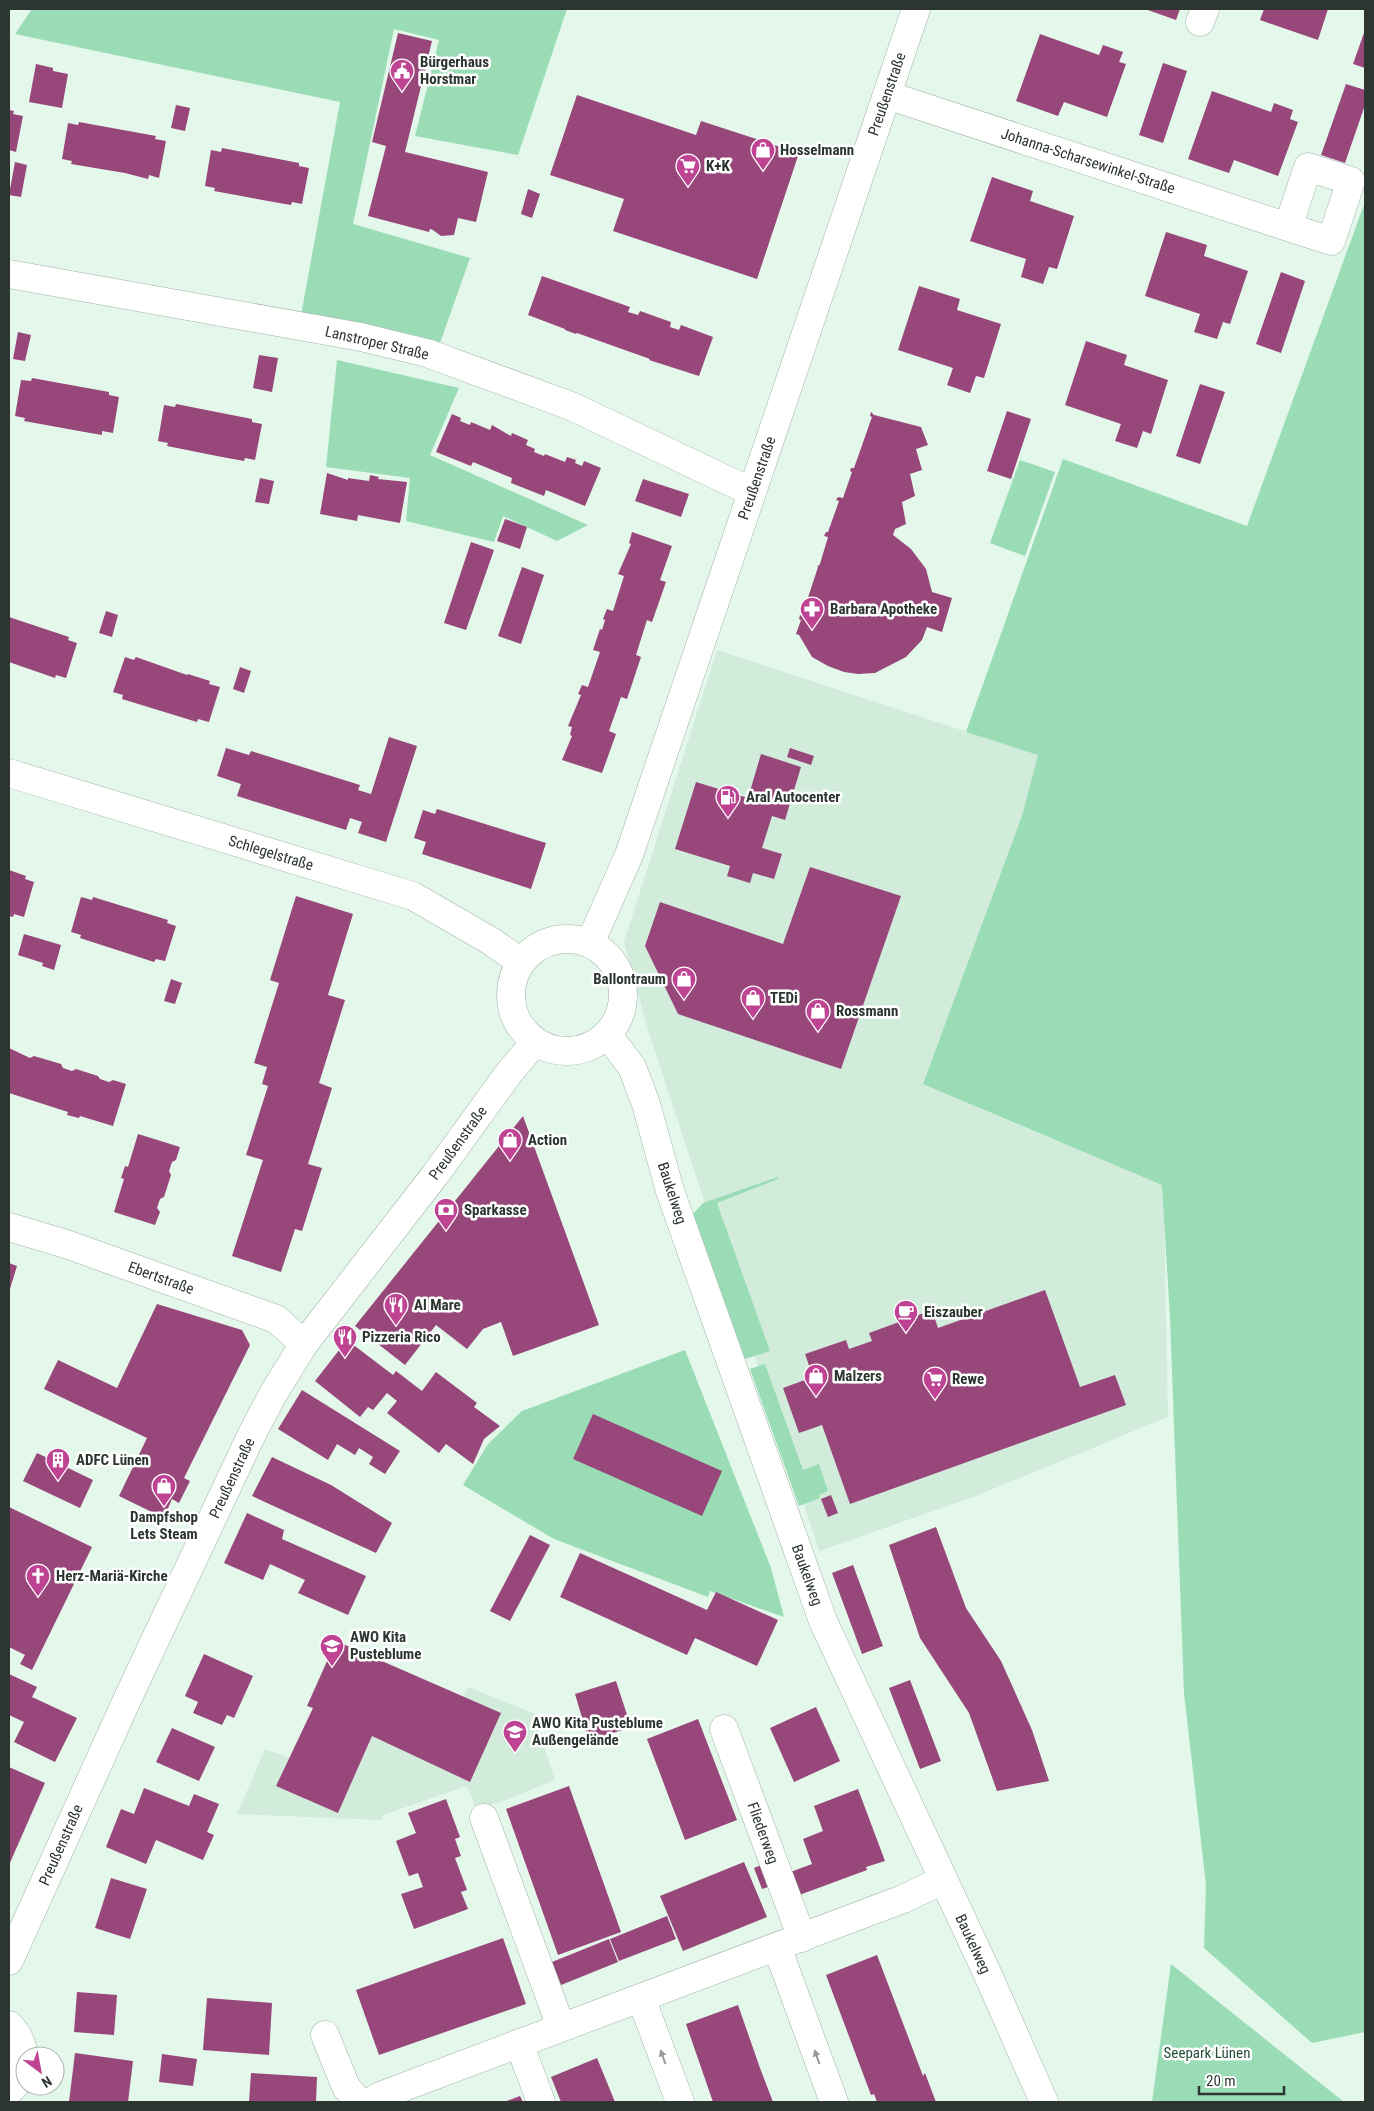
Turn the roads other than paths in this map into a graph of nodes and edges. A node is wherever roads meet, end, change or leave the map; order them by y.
1 (916, 9) edge
2 (887, 95) junction
3 (1288, 227) dead end
4 (9, 274) edge
5 (752, 492) junction
6 (9, 773) edge
7 (590, 943) junction
8 (521, 962) junction
9 (607, 1034) junction
10 (535, 1042) junction
11 (9, 1227) edge
12 (304, 1344) junction
13 (724, 1729) dead end
14 (484, 1818) dead end
15 (943, 1880) junction
16 (802, 1938) junction
17 (777, 1947) junction
18 (9, 1961) edge
19 (641, 1998) junction
20 (9, 2025) edge
21 (561, 2027) junction
22 (325, 2036) dead end
23 (519, 2043) junction
24 (9, 2091) edge
25 (359, 2102) edge
26 (371, 2102) edge
27 (541, 2102) edge
28 (680, 2102) edge
29 (834, 2102) edge
30 (1044, 2102) edge

1 - 2 street, Preußenstraße
2 - 3 street, Johanna-Scharsewinkel-Straße
2 - 5 street, Preußenstraße
4 - 5 street, Lanstroper Straße
5 - 7 street, Preußenstraße
6 - 8 street, Schlegelstraße
7 - 8 street
7 - 9 street
8 - 10 street
9 - 10 street
9 - 15 street, Baukelweg
10 - 12 street, Preußenstraße
11 - 12 street, Ebertstraße
12 - 18 street, Preußenstraße
13 - 16 street, Fliederweg
14 - 21 street
15 - 16 street
15 - 30 street, Baukelweg
16 - 17 street
17 - 19 street
29 -> 17 street
19 - 21 street
28 -> 19 street
20 - 24 street
21 - 23 street
22 - 25 street
23 - 26 street
23 - 27 street

